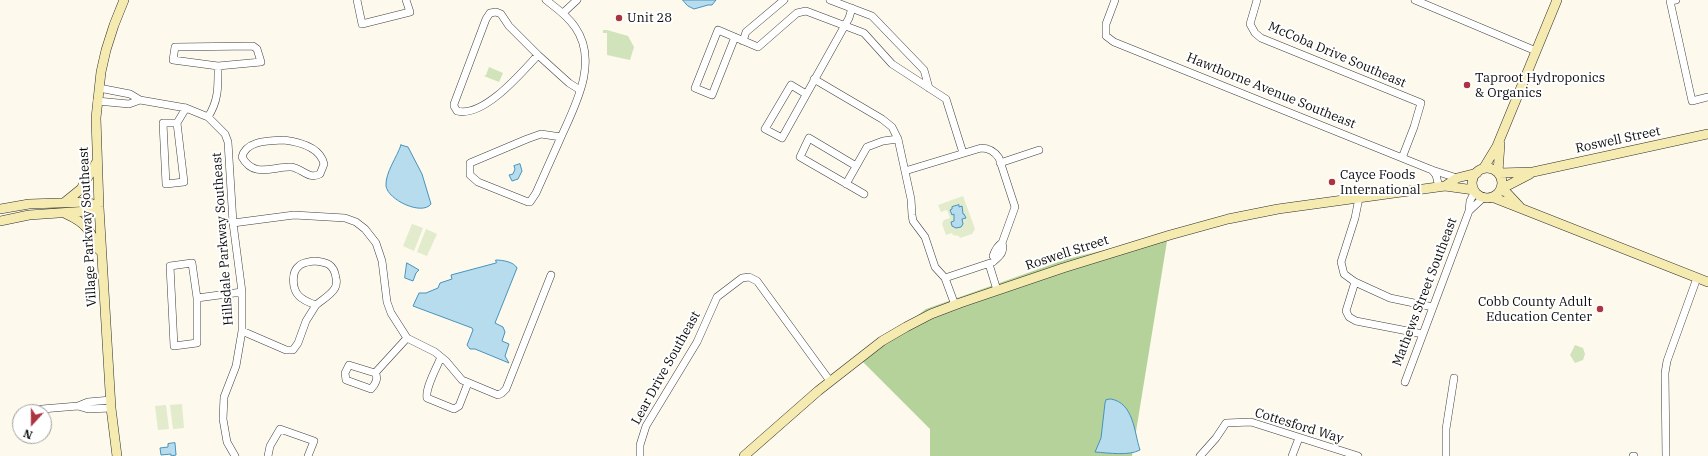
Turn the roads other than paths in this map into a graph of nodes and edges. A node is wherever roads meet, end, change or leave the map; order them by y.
1 (124, 0) edge
2 (357, 0) edge
3 (406, 0) edge
4 (546, 0) edge
5 (577, 0) edge
6 (784, 0) edge
7 (830, 0) edge
8 (1115, 0) edge
9 (1257, 0) edge
10 (1415, 0) edge
11 (1557, 0) edge
12 (1676, 0) edge
13 (852, 8) junction
14 (563, 13) junction
15 (844, 26) junction
16 (735, 37) junction
17 (743, 41) junction
18 (1536, 50) junction
19 (538, 55) junction
20 (218, 66) junction
21 (814, 79) junction
22 (99, 88) junction
23 (930, 88) junction
24 (580, 90) junction
25 (806, 94) junction
26 (1708, 97) edge
27 (140, 100) junction
28 (97, 101) junction
29 (186, 108) junction
30 (208, 117) junction
31 (177, 123) junction
32 (1708, 134) edge
33 (561, 137) junction
34 (1500, 138) junction
35 (898, 139) junction
36 (1039, 150) dead end
37 (963, 153) junction
38 (242, 157) junction
39 (229, 158) junction
40 (1402, 158) junction
41 (97, 160) junction
42 (1000, 163) junction
43 (856, 166) junction
44 (1432, 170) junction
45 (905, 171) junction
46 (1480, 171) junction
47 (1533, 172) junction
48 (1498, 173) junction
49 (1457, 178) junction
50 (846, 184) junction
51 (1442, 186) junction
52 (1475, 190) junction
53 (1501, 190) junction
54 (864, 194) dead end
55 (1488, 197) junction
56 (1359, 198) junction
57 (64, 203) junction
58 (99, 207) junction
59 (0, 209) edge
60 (1469, 211) junction
61 (1528, 212) junction
62 (63, 213) junction
63 (0, 221) edge
64 (233, 223) junction
65 (102, 257) junction
66 (989, 264) junction
67 (552, 275) dead end
68 (945, 278) junction
69 (1697, 278) junction
70 (1355, 282) junction
71 (1708, 282) edge
72 (997, 290) junction
73 (242, 292) junction
74 (197, 298) junction
75 (316, 305) junction
76 (955, 305) junction
77 (1433, 306) junction
78 (242, 331) junction
79 (1423, 334) junction
80 (408, 338) junction
81 (441, 357) junction
82 (375, 373) junction
83 (1454, 378) dead end
84 (830, 381) junction
85 (1405, 382) dead end
86 (468, 383) junction
87 (111, 404) junction
88 (52, 408) edge
89 (1299, 438) junction
90 (117, 456) edge
91 (235, 456) edge
92 (268, 456) edge
93 (308, 456) edge
94 (640, 456) edge
95 (744, 456) edge
96 (1200, 456) edge
97 (1292, 456) edge
98 (1358, 456) edge
99 (1446, 456) edge
100 (1666, 456) edge

1 - 22 street, Village Parkway Southeast
2 - 3 street
4 - 14 street
5 - 14 street
6 - 17 street
7 - 13 street
8 - 40 street, Hawthorne Avenue Southeast
9 - 40 street, McCoba Drive Southeast
10 - 18 street
11 - 18 street
12 - 26 street
13 - 15 street
13 - 23 street
14 - 24 street
15 - 17 street
15 - 21 street
15 - 23 street
16 - 16 street
16 - 17 street
18 - 34 street
19 - 19 street
19 - 24 street
20 - 20 street
20 - 30 street
21 - 25 street
21 - 35 street
22 - 27 street, Hillsdale Parkway Southeast
22 - 28 street, Village Parkway Southeast
23 - 37 street
24 - 33 street
25 - 25 street
27 - 28 street, Hillsdale Parkway Southeast
27 - 29 street, Hillsdale Parkway Southeast
28 - 41 street, Village Parkway Southeast
29 - 30 street, Hillsdale Parkway Southeast
29 - 31 street
30 - 39 street, Hillsdale Parkway Southeast
31 - 31 street
32 - 47 street, Roswell Street
33 - 33 street
34 - 46 street
34 - 48 street
35 - 43 street
35 - 45 street
36 - 42 street
37 - 42 street
37 - 45 street
38 - 38 street
38 - 39 street
39 - 64 street, Hillsdale Parkway Southeast
40 - 44 street, Hawthorne Avenue Southeast
41 - 57 street
41 - 58 street, Village Parkway Southeast
42 - 66 street
43 - 50 street
43 - 50 street
44 - 49 street, Hawthorne Avenue Southeast
44 - 51 street
45 - 68 street
46 - 48 street
46 - 49 street, Roswell Street
46 - 52 street
47 - 48 street, Roswell Street
47 - 53 street, Roswell Street
48 - 53 street
49 - 51 street, Roswell Street
50 - 54 street
51 - 52 street, Roswell Street
51 - 56 street, Roswell Street
52 - 55 street
52 - 60 street, Mathews Street Southeast
53 - 55 street
53 - 61 street
55 - 60 street, Mathews Street Southeast
55 - 61 street
56 - 70 street
56 - 72 street, Roswell Street
57 - 58 street
57 - 59 street
58 - 62 street
58 - 65 street, Village Parkway Southeast
60 - 77 street, Mathews Street Southeast
61 - 69 street
62 - 63 street
62 - 65 street
64 - 73 street, Hillsdale Parkway Southeast
64 - 80 street
65 - 87 street, Village Parkway Southeast
66 - 68 street
66 - 72 street
67 - 86 street
68 - 76 street
69 - 71 street
69 - 100 street
70 - 77 street
70 - 79 street
72 - 76 street, Roswell Street
73 - 74 street
73 - 78 street, Hillsdale Parkway Southeast
74 - 74 street
75 - 75 street
75 - 78 street
76 - 84 street, Roswell Street
77 - 79 street, Mathews Street Southeast
78 - 91 street, Hillsdale Parkway Southeast
79 - 85 street, Mathews Street Southeast
80 - 81 street
80 - 82 street
81 - 86 street
81 - 86 street
82 - 82 street
83 - 99 street
84 - 94 street, Lear Drive Southeast
84 - 95 street, Roswell Street
87 - 88 street
87 - 90 street, Village Parkway Southeast
89 - 96 street, Cottesford Way
89 - 97 street
89 - 98 street, Cottesford Way
92 - 93 street

